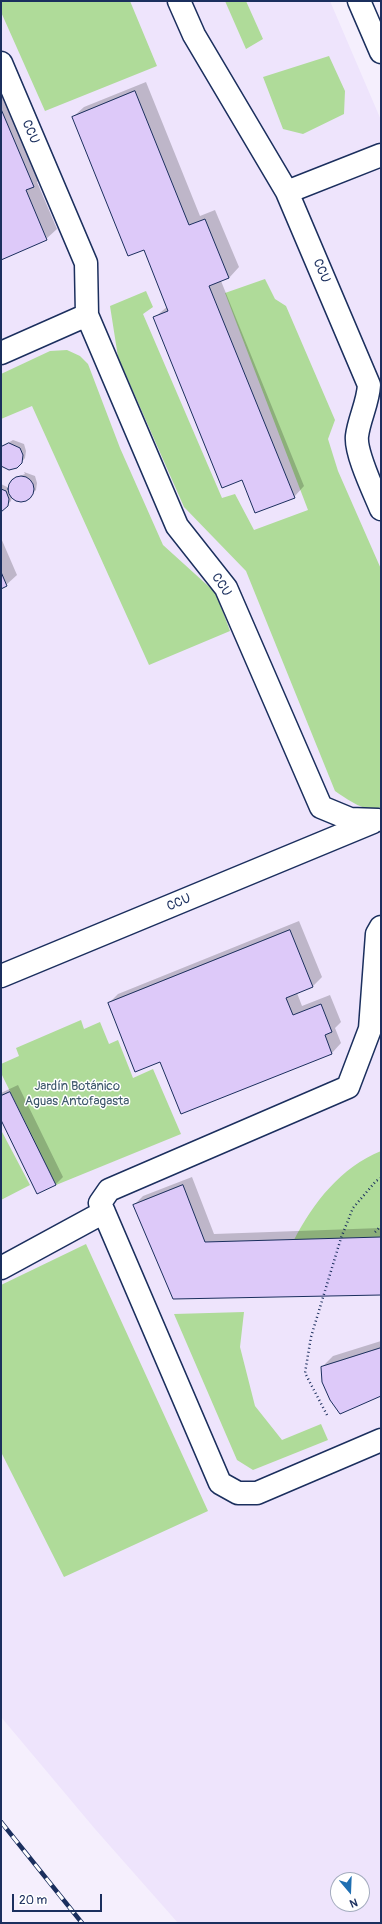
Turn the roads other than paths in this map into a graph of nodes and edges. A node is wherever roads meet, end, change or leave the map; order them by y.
1 (179, 1) edge
2 (359, 1) edge
3 (381, 52) edge
4 (1, 63) edge
5 (381, 155) edge
6 (288, 192) junction
7 (87, 315) junction
8 (1, 353) edge
9 (381, 509) edge
10 (380, 819) edge
11 (381, 928) edge
12 (1, 976) edge
13 (104, 1212) junction
14 (1, 1268) edge
15 (381, 1440) edge

1 - 6 lane, CCU
2 - 3 lane
4 - 7 lane, CCU
5 - 6 lane
6 - 9 lane, CCU
7 - 8 lane
7 - 10 lane, CCU
10 - 12 lane, CCU
11 - 13 lane
13 - 14 lane
13 - 15 lane

